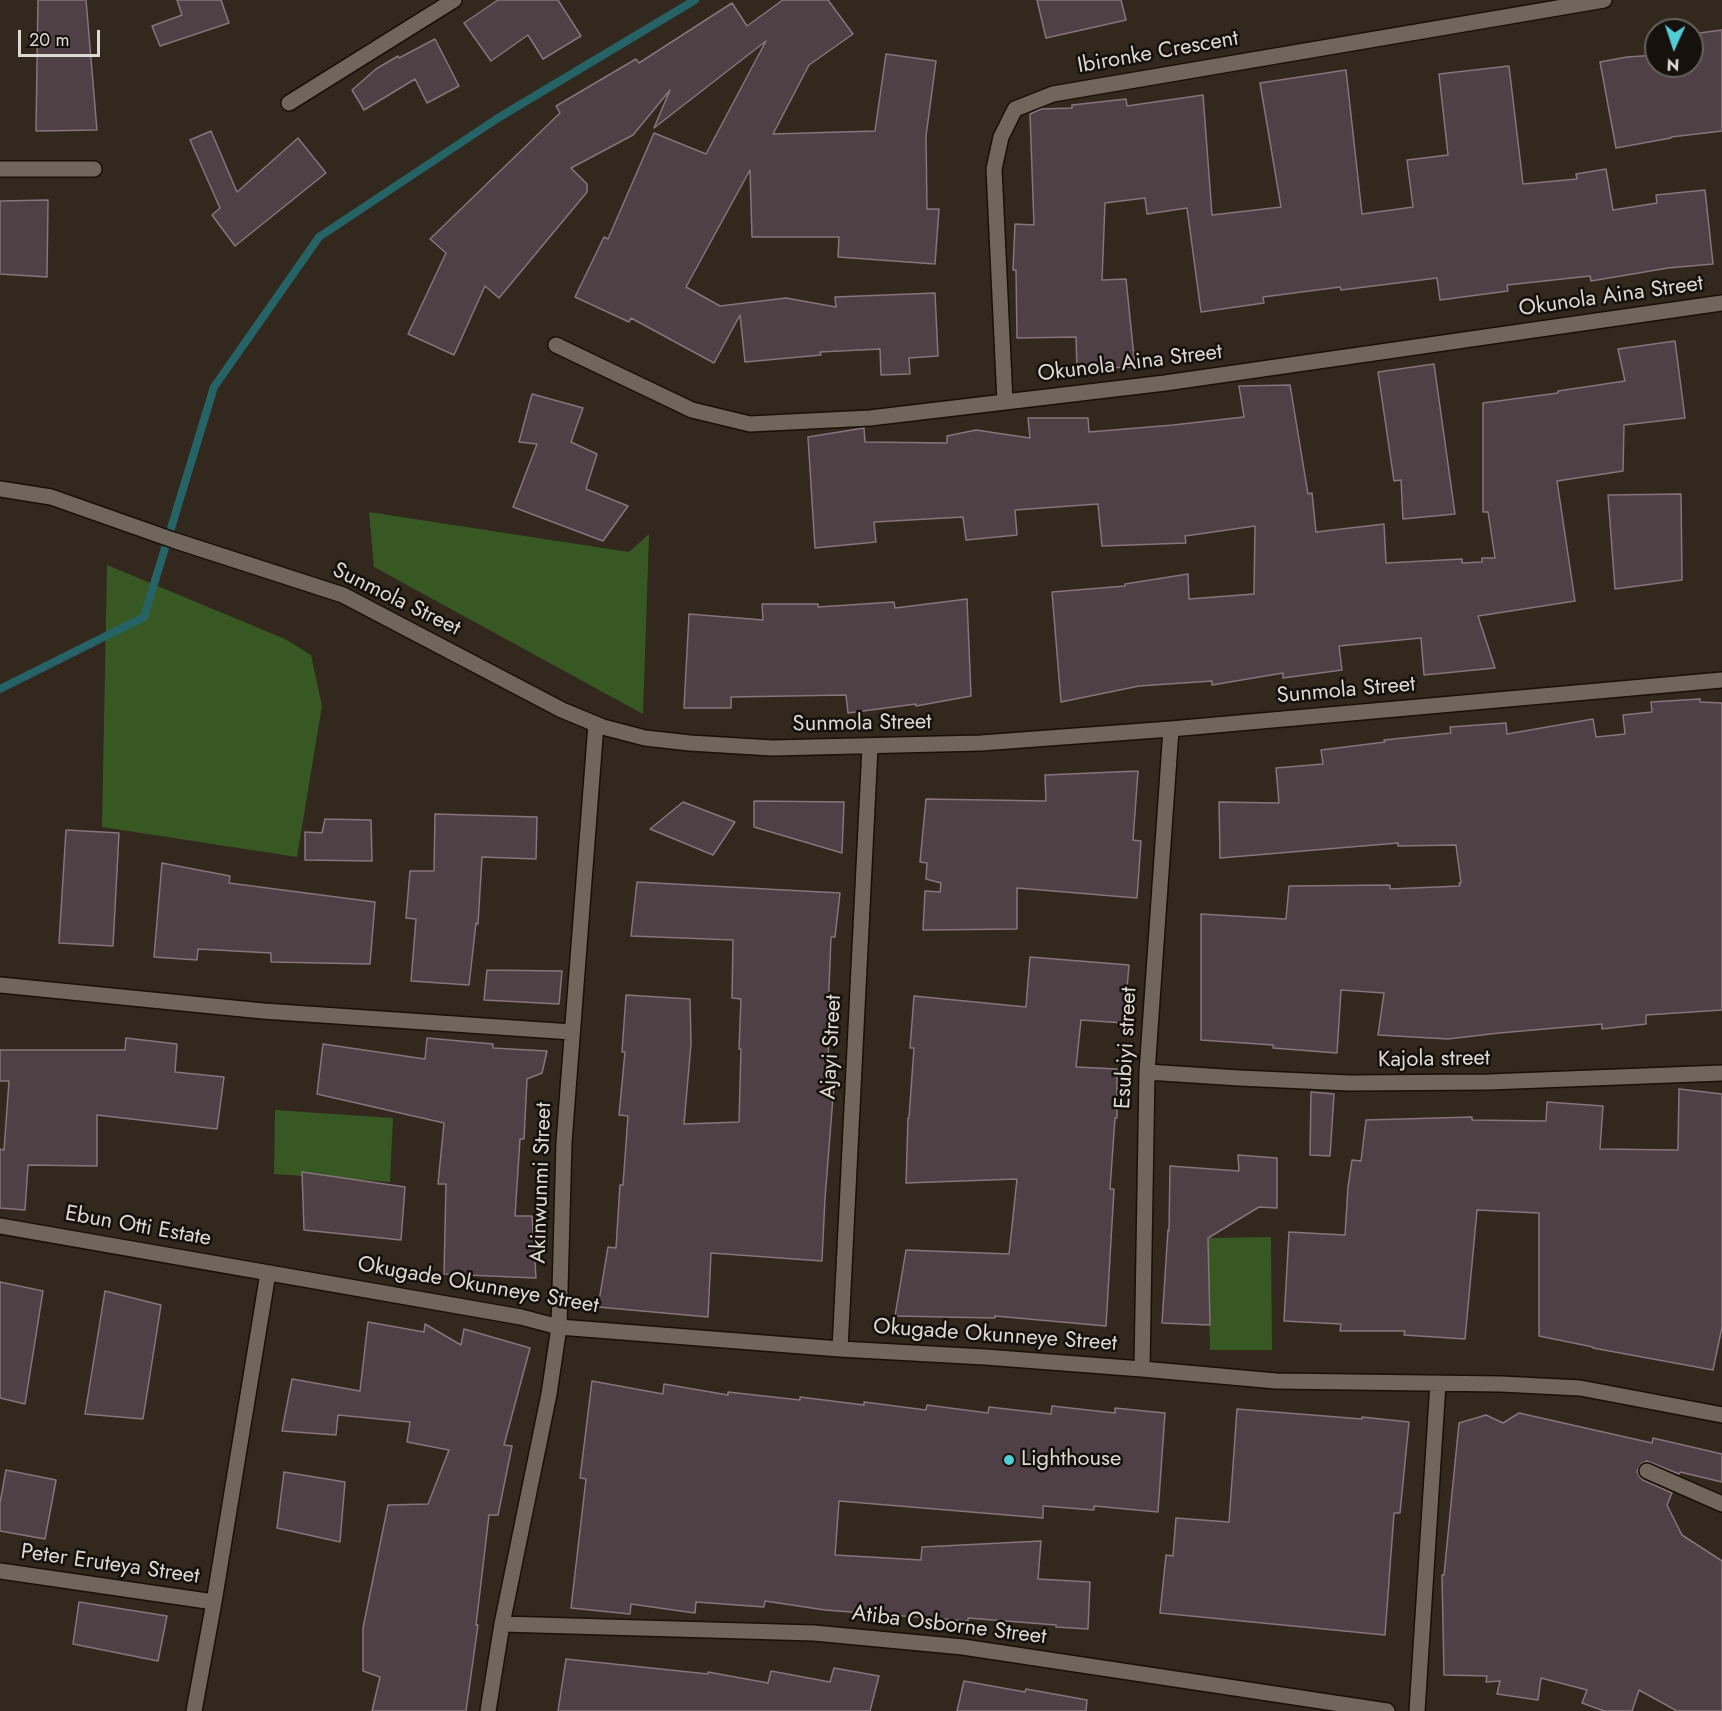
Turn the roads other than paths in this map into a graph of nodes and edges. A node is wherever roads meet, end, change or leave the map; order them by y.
1 (454, 0) edge
2 (1604, 0) edge
3 (289, 103) dead end
4 (0, 169) edge
5 (94, 169) dead end
6 (1722, 303) edge
7 (556, 345) dead end
8 (1005, 402) junction
9 (0, 489) edge
10 (1722, 680) edge
11 (596, 724) junction
12 (1171, 729) junction
13 (870, 747) junction
14 (0, 985) edge
15 (573, 1032) junction
16 (1147, 1072) junction
17 (1722, 1073) edge
18 (0, 1226) edge
19 (268, 1273) junction
20 (559, 1327) junction
21 (840, 1349) junction
22 (1142, 1369) junction
23 (1438, 1383) junction
24 (1722, 1415) edge
25 (1647, 1471) dead end
26 (1722, 1504) edge
27 (0, 1571) edge
28 (214, 1602) junction
29 (502, 1624) junction
30 (194, 1711) edge
31 (488, 1711) edge
32 (1387, 1711) edge
33 (1417, 1711) edge

1 - 3 street
2 - 8 street, Ibironke Crescent
4 - 5 street
6 - 8 street, Okunola Aina Street
7 - 8 street, Okunola Aina Street
9 - 11 street, Sunmola Street
10 - 12 street, Sunmola Street
11 - 13 street, Sunmola Street
11 - 15 street, Akinwunmi Street
12 - 13 street, Sunmola Street
12 - 16 street, Esubiyi street
13 - 21 street, Ajayi Street
14 - 15 street
15 - 20 street, Akinwunmi Street
16 - 17 street, Kajola street
16 - 22 street, Esubiyi street
18 - 19 street, Ebun Otti Estate
19 - 20 street, Okugade Okunneye Street
19 - 28 street
20 - 21 street, Okugade Okunneye Street
20 - 29 street, Akinwunmi Street
21 - 22 street, Okugade Okunneye Street
22 - 23 street, Okugade Okunneye Street
23 - 24 street, Okugade Okunneye Street
23 - 33 street
25 - 26 street
27 - 28 street, Peter Eruteya Street
28 - 30 street
29 - 31 street, Akinwunmi Street
29 - 32 street, Atiba Osborne Street

